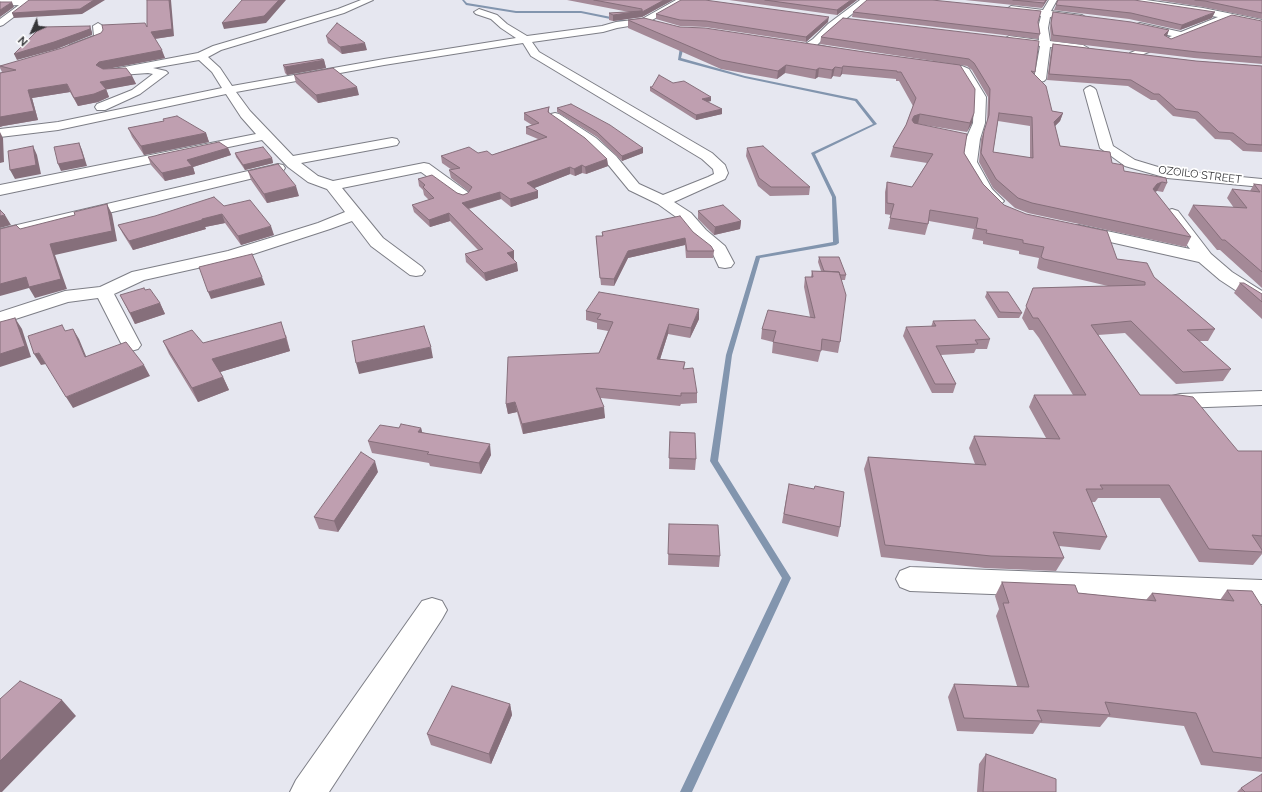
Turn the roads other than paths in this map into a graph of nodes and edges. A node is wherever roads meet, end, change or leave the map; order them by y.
1 (70, 0) edge
2 (369, 0) edge
3 (683, 0) edge
4 (866, 0) edge
5 (1053, 0) edge
6 (1128, 0) edge
7 (30, 2) junction
8 (0, 3) edge
9 (1004, 8) edge
10 (479, 12) dead end
11 (1046, 13) junction
12 (1228, 16) junction
13 (826, 18) edge
14 (1093, 19) edge
15 (840, 20) junction
16 (644, 21) junction
17 (856, 22) edge
18 (0, 23) edge
19 (1129, 23) edge
20 (1262, 23) edge
21 (655, 24) edge
22 (98, 26) dead end
23 (1182, 35) junction
24 (998, 38) edge
25 (527, 41) junction
26 (1045, 44) junction
27 (1090, 49) edge
28 (61, 52) edge
29 (839, 52) edge
30 (201, 56) junction
31 (1156, 58) edge
32 (924, 64) edge
33 (1040, 79) edge
34 (228, 90) junction
35 (1090, 90) dead end
36 (555, 117) edge
37 (58, 126) junction
38 (0, 133) edge
39 (264, 136) junction
40 (959, 136) edge
41 (973, 139) junction
42 (392, 142) dead end
43 (292, 163) junction
44 (1262, 183) edge
45 (332, 186) junction
46 (0, 190) edge
47 (464, 196) edge
48 (663, 201) junction
49 (1163, 203) edge
50 (1004, 208) edge
51 (355, 214) junction
52 (1061, 226) edge
53 (0, 234) edge
54 (1206, 258) junction
55 (725, 263) dead end
56 (416, 271) dead end
57 (104, 292) junction
58 (1262, 298) edge
59 (0, 318) edge
60 (131, 345) dead end
61 (1262, 398) edge
62 (1180, 401) edge
63 (910, 579) dead end
64 (1262, 592) edge
65 (432, 610) dead end
66 (308, 792) edge

1 - 7 street
2 - 30 street
3 - 16 street
4 - 15 street
5 - 11 street
6 - 12 street
7 - 8 street
7 - 18 street
9 - 11 street
10 - 25 street
11 - 14 street
11 - 26 street
12 - 20 street
12 - 23 street
13 - 15 street
15 - 17 street
15 - 29 street
16 - 21 street
16 - 25 street
19 - 23 street
22 - 28 street
23 - 31 street
24 - 26 street
25 - 34 street
25 - 48 street
26 - 27 street
26 - 33 street
30 - 34 street
30 - 37 street
32 - 41 street
34 - 37 street
34 - 39 street
35 - 44 street, OZOILO STREET
36 - 48 street
37 - 38 street
39 - 43 street
39 - 46 street
40 - 41 street
41 - 50 street
42 - 43 street
43 - 45 street
43 - 53 street
45 - 47 street
45 - 51 street
48 - 55 street
49 - 54 street
51 - 56 street
51 - 57 street
52 - 54 street
54 - 58 street
57 - 59 street
57 - 60 street
61 - 62 street
63 - 64 street
65 - 66 street

